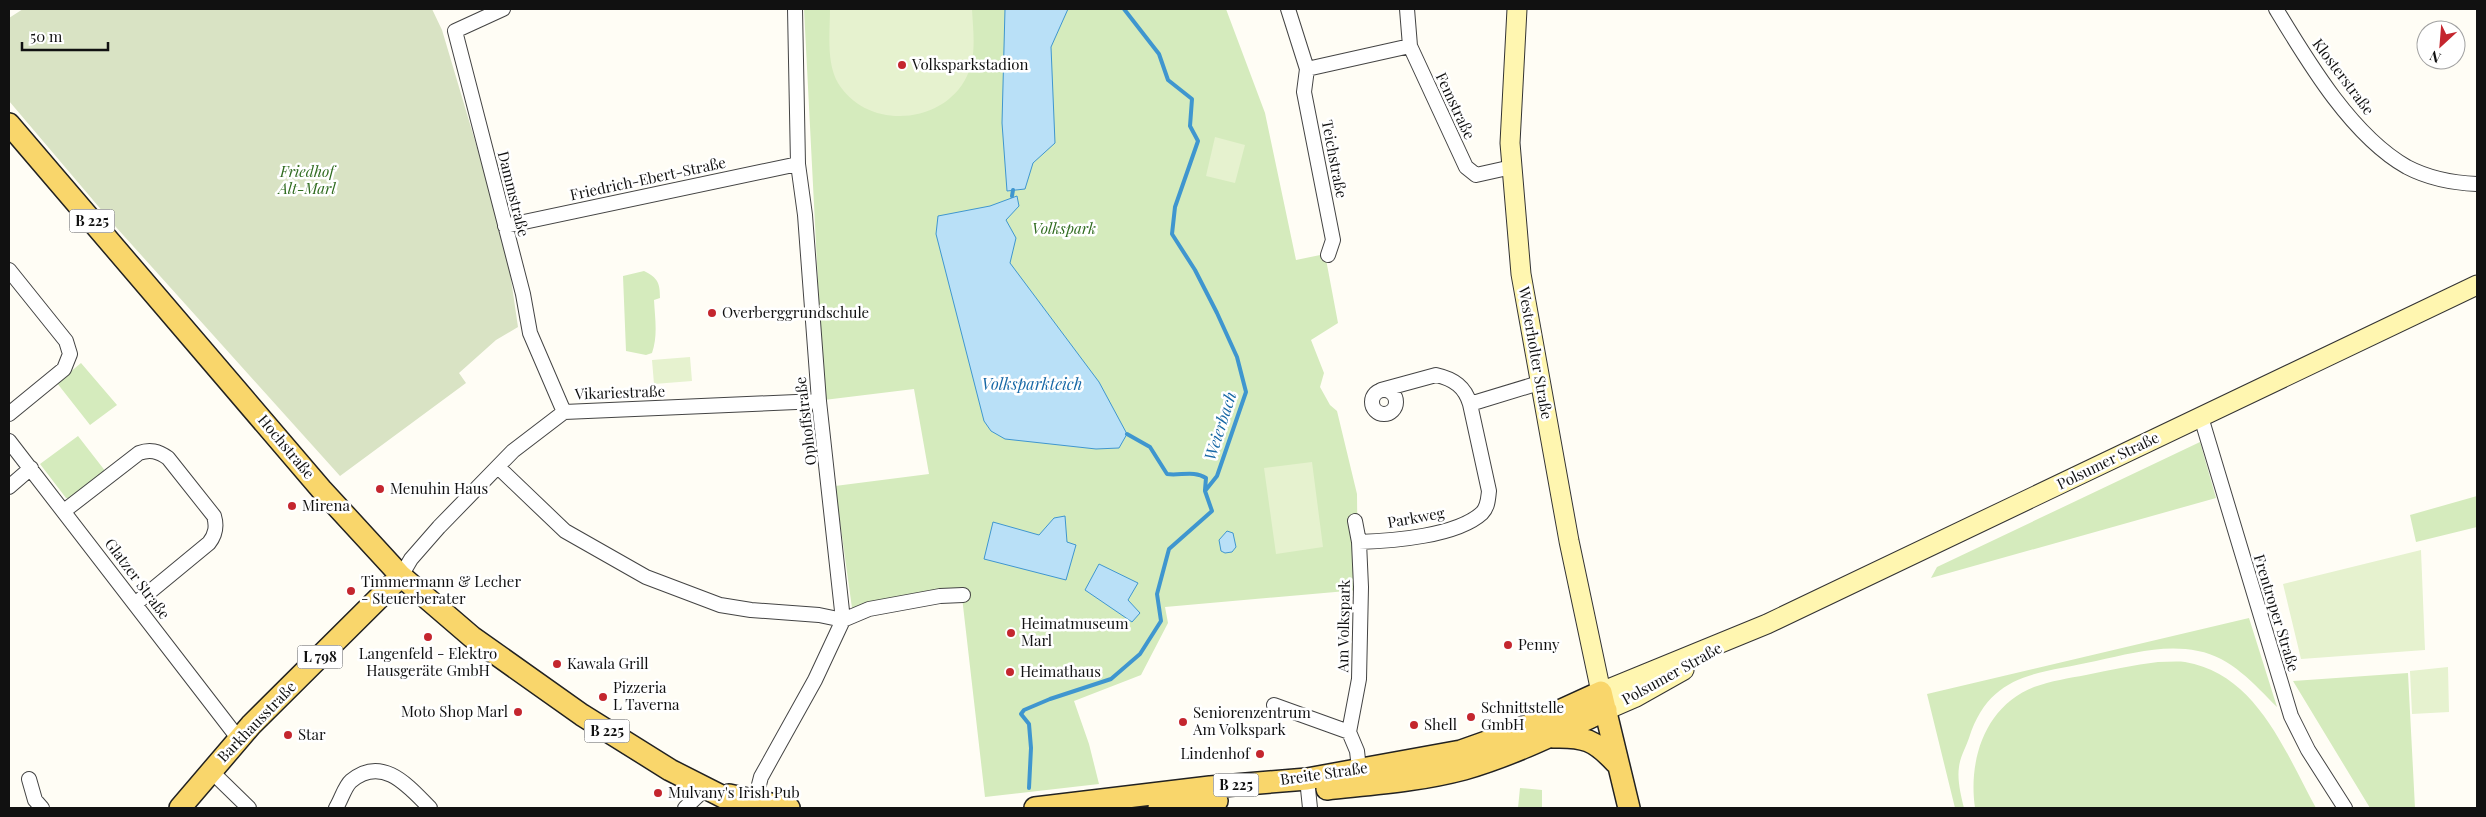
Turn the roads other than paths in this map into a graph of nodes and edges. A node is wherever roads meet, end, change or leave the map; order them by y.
1 (503, 9) edge
2 (795, 9) edge
3 (1288, 9) edge
4 (1407, 9) edge
5 (1516, 9) edge
6 (2276, 9) edge
7 (1410, 46) junction
8 (1307, 69) junction
9 (9, 124) edge
10 (798, 164) junction
11 (1512, 167) junction
12 (2477, 184) edge
13 (505, 226) junction
14 (1328, 255) dead end
15 (9, 270) edge
16 (2477, 284) edge
17 (1539, 383) junction
18 (1381, 390) dead end
19 (819, 401) junction
20 (1470, 404) junction
21 (564, 412) junction
22 (9, 414) edge
23 (2201, 417) junction
24 (9, 441) edge
25 (498, 467) junction
26 (31, 468) junction
27 (9, 487) edge
28 (64, 511) junction
29 (1355, 520) dead end
30 (1360, 542) junction
31 (401, 576) junction
32 (963, 595) dead end
33 (135, 604) junction
34 (843, 620) junction
35 (1603, 702) junction
36 (1274, 705) dead end
37 (1350, 732) junction
38 (238, 738) junction
39 (1549, 738) junction
40 (1616, 763) junction
41 (211, 771) junction
42 (29, 778) dead end
43 (1360, 778) junction
44 (705, 789) junction
45 (1308, 793) edge
46 (750, 806) edge
47 (42, 808) edge
48 (180, 808) edge
49 (249, 808) edge
50 (336, 808) edge
51 (430, 808) edge
52 (686, 808) edge
53 (789, 808) edge
54 (1035, 808) edge
55 (1159, 808) edge
56 (1629, 808) edge
57 (2345, 808) edge

1 - 13 street, Dammstraße
2 - 10 street, Ophoffstraße
3 - 8 street, Teichstraße
4 - 7 street, Femstraße
5 - 11 main road, Westerholter Straße
6 - 12 street, Klosterstraße
7 - 8 street
7 - 11 street, Femstraße
8 - 14 street, Teichstraße
9 - 31 main road, Hochstraße / B 225
10 - 13 street, Friedrich-Ebert-Straße
10 - 19 street, Ophoffstraße
11 - 17 main road, Westerholter Straße
13 - 21 street, Dammstraße
15 - 22 street
16 - 23 main road, Polsumer Straße
17 - 20 street
17 - 35 main road, Westerholter Straße
18 - 20 street, Parkweg
19 - 21 street, Vikariestraße
19 - 34 street, Ophoffstraße
20 - 30 street, Parkweg
21 - 25 street, Vikariestraße
23 - 35 main road, Polsumer Straße
23 - 57 street, Frentroper Straße
24 - 26 street, Glatzer Straße
25 - 31 street, Vikariestraße
25 - 34 street
26 - 27 street
26 - 28 street, Glatzer Straße
28 - 33 street, Glatzer Straße
28 - 33 street
29 - 30 street, Am Volkspark
30 - 37 street, Am Volkspark
31 - 38 main road, Barkhausstraße / L 798
31 - 44 main road, Hochstraße / B 225
32 - 34 street
33 - 38 street, Glatzer Straße
34 - 46 street
35 - 39 main road, Breite Straße / B 225
35 - 40 main road
35 - 43 main road, Breite Straße / B 225
36 - 37 street
37 - 43 street, Am Volkspark
38 - 41 main road, Barkhausstraße / L 798
39 - 40 main road
39 - 43 main road, Breite Straße / B 225
40 - 56 main road
41 - 48 main road, Barkhausstraße / L 798
41 - 49 street
42 - 47 street
43 - 45 main road, Breite Straße / B 225
44 - 46 main road, B 225
44 - 52 street
45 - 54 main road, Breite Straße / B 225
45 - 55 main road, Breite Straße / B 225
46 - 53 main road, B 225
50 - 51 street

